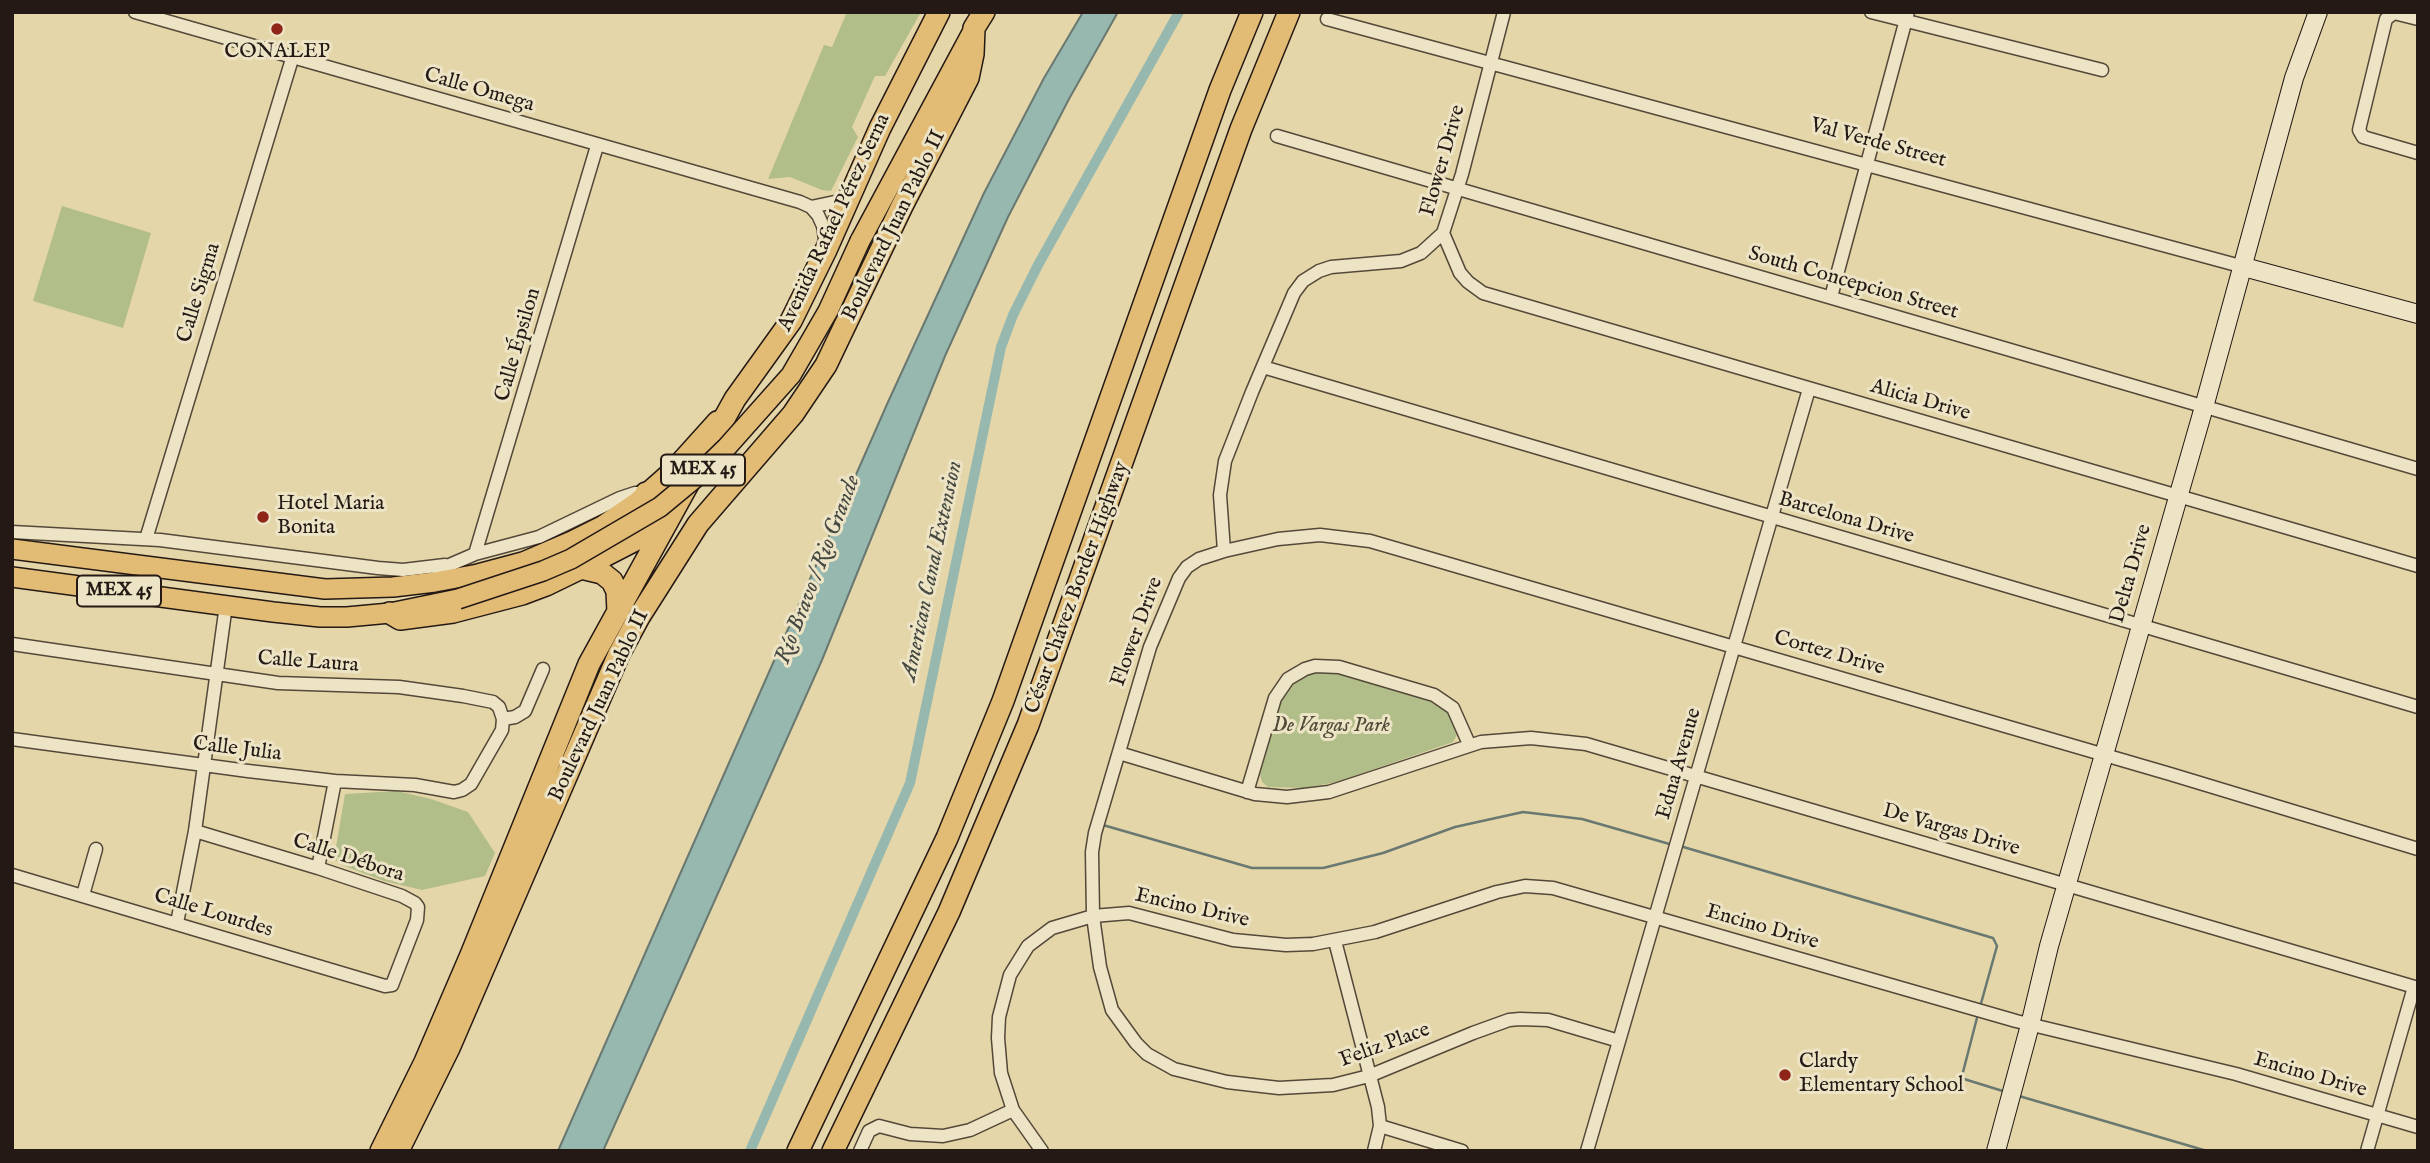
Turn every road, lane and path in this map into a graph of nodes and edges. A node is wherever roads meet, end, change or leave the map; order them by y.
1 (135, 12) edge
2 (939, 12) edge
3 (1252, 12) edge
4 (1289, 12) edge
5 (1504, 12) edge
6 (1871, 12) edge
7 (2318, 12) edge
8 (2394, 13) edge
9 (1907, 17) edge
10 (1327, 19) dead end
11 (2418, 19) edge
12 (979, 20) edge
13 (292, 59) junction
14 (1492, 63) junction
15 (2102, 70) dead end
16 (1277, 136) dead end
17 (597, 146) junction
18 (2418, 153) edge
19 (1867, 165) junction
20 (1458, 188) junction
21 (849, 199) junction
22 (811, 207) junction
23 (1444, 233) junction
24 (826, 250) junction
25 (2244, 267) junction
26 (1831, 297) junction
27 (2418, 314) edge
28 (1263, 367) junction
29 (1809, 389) junction
30 (736, 399) junction
31 (2204, 407) junction
32 (2418, 469) edge
33 (646, 493) junction
34 (2179, 497) junction
35 (1772, 517) junction
36 (12, 532) edge
37 (146, 539) junction
38 (12, 549) edge
39 (1224, 551) junction
40 (475, 554) junction
41 (445, 565) junction
42 (2418, 566) edge
43 (581, 568) junction
44 (12, 577) edge
45 (416, 584) junction
46 (226, 605) junction
47 (618, 612) junction
48 (390, 613) junction
49 (2141, 626) junction
50 (12, 644) edge
51 (1734, 647) junction
52 (543, 669) dead end
53 (217, 674) junction
54 (2418, 707) edge
55 (503, 719) junction
56 (12, 739) edge
57 (1469, 744) junction
58 (1119, 753) junction
59 (2104, 755) junction
60 (204, 765) junction
61 (1696, 776) junction
62 (335, 781) junction
63 (1247, 792) junction
64 (195, 831) junction
65 (96, 849) dead end
66 (2418, 849) edge
67 (318, 868) junction
68 (12, 875) edge
69 (2067, 885) junction
70 (83, 895) junction
71 (1093, 916) junction
72 (1655, 918) junction
73 (177, 923) junction
74 (1335, 941) junction
75 (396, 974) joint
76 (2416, 987) edge
77 (2031, 1024) junction
78 (1619, 1041) junction
79 (1369, 1076) junction
80 (1013, 1110) junction
81 (2377, 1115) junction
82 (1380, 1126) junction
83 (2418, 1127) edge
84 (382, 1151) edge
85 (398, 1151) edge
86 (798, 1151) edge
87 (833, 1151) edge
88 (860, 1151) edge
89 (1042, 1151) edge
90 (1374, 1151) edge
91 (1462, 1151) edge
92 (1587, 1151) edge
93 (1996, 1151) edge
94 (2367, 1151) edge

1 - 13 street, Calle Omega
2 - 21 highway, Avenida Rafael Pérez Serna / MEX 45
3 - 86 highway, César Chávez Border Highway
4 - 87 highway, César Chávez Border Highway
5 - 14 street, Flower Drive
6 - 9 street
7 - 25 main road, Delta Drive
8 - 11 street
8 - 18 street
9 - 15 street
9 - 19 street
10 - 14 street, Val Verde Street
12 - 48 main road, Avenida Rafael Pérez Serna / MEX 45, bridge
12 - 85 highway, Boulevard Juan Pablo II
13 - 17 street, Calle Omega
13 - 37 street, Calle Sigma
14 - 19 street, Val Verde Street
14 - 20 street, Flower Drive
16 - 20 street, South Concepcion Street
17 - 22 street, Calle Omega
17 - 40 street, Calle Épsilon
19 - 25 street, Val Verde Street
19 - 26 street
20 - 23 street, Flower Drive
20 - 26 street, South Concepcion Street
21 - 22 street
21 - 24 highway, Avenida Rafael Pérez Serna / MEX 45
22 - 24 street
23 - 28 street, Flower Drive
23 - 29 street, Alicia Drive
24 - 30 highway, Avenida Rafael Pérez Serna / MEX 45
25 - 27 main road, Val Verde Street
25 - 31 main road, Delta Drive
26 - 31 street, South Concepcion Street
28 - 35 street, Barcelona Drive
28 - 39 street, Flower Drive
29 - 34 street, Alicia Drive
29 - 35 street, Edna Avenue
30 - 33 main road, Avenida Rafael Pérez Serna / MEX 45
30 - 47 highway, Boulevard Juan Pablo II
31 - 32 street, South Concepcion Street
31 - 34 main road, Delta Drive
33 - 40 street
33 - 43 highway
33 - 45 main road, Avenida Rafael Pérez Serna / MEX 45
34 - 42 street, Alicia Drive
34 - 49 main road, Delta Drive
35 - 49 street, Barcelona Drive
35 - 51 street, Edna Avenue
36 - 37 street
37 - 41 street
38 - 45 main road, Avenida Rafael Pérez Serna / MEX 45
39 - 51 street, Cortez Drive
39 - 58 street, Flower Drive
40 - 41 street
41 - 45 street
43 - 47 highway
43 - 48 highway
44 - 46 main road, Avenida Rafael Pérez Serna / MEX 45
46 - 48 main road, Avenida Rafael Pérez Serna / MEX 45
46 - 53 street
47 - 84 highway, Boulevard Juan Pablo II
49 - 54 street, Barcelona Drive
49 - 59 main road, Delta Drive
50 - 53 street, Calle Laura
51 - 59 street, Cortez Drive
51 - 61 street, Edna Avenue
52 - 55 street
53 - 55 street, Calle Laura
53 - 60 street
55 - 62 street, Calle Julia
56 - 60 street, Calle Julia
57 - 61 street, De Vargas Drive
57 - 63 street, De Vargas Drive
57 - 63 street
58 - 63 street, De Vargas Drive
58 - 71 street, Flower Drive
59 - 66 street, Cortez Drive
59 - 69 main road, Delta Drive
60 - 62 street, Calle Julia
60 - 64 street
61 - 69 street, De Vargas Drive
61 - 72 street, Edna Avenue
62 - 67 street
64 - 67 street, Calle Débora
64 - 73 street
65 - 70 street
67 - 75 street, Calle Débora
68 - 70 street, Calle Lourdes
69 - 76 street, De Vargas Drive
69 - 77 main road, Delta Drive
70 - 73 street, Calle Lourdes
71 - 74 street, Encino Drive
71 - 79 street, Feliz Place
71 - 80 street
72 - 74 street, Encino Drive
72 - 77 street, Encino Drive
72 - 78 street, Edna Avenue
73 - 75 street, Calle Lourdes
74 - 79 street
76 - 81 street
77 - 81 street, Encino Drive
77 - 93 main road, Delta Drive
78 - 79 street, Feliz Place
78 - 92 street, Edna Avenue
79 - 82 street
80 - 88 street
80 - 89 street
81 - 83 street, Encino Drive
81 - 94 street
82 - 90 street
82 - 91 street

